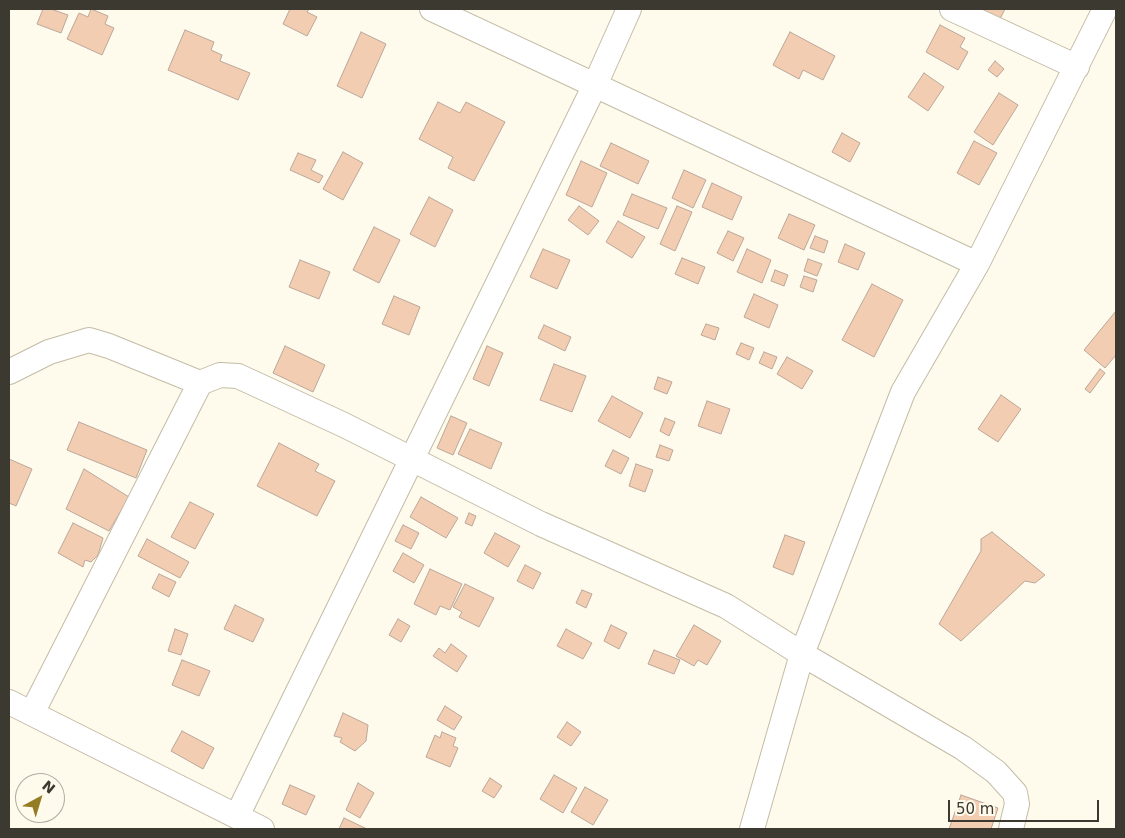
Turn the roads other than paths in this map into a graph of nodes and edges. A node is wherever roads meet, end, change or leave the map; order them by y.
1 (432, 9) edge
2 (629, 9) edge
3 (952, 9) edge
4 (1105, 9) edge
5 (1076, 67) junction
6 (595, 85) junction
7 (977, 264) junction
8 (9, 372) edge
9 (200, 383) junction
10 (411, 459) junction
11 (802, 654) junction
12 (9, 702) edge
13 (32, 713) junction
14 (237, 816) junction
15 (262, 829) edge
16 (752, 829) edge
17 (1011, 829) edge

1 - 6 street
2 - 6 street
3 - 5 street
4 - 5 street
5 - 7 street
6 - 7 street
6 - 10 street
7 - 11 street
8 - 9 street
9 - 10 street
9 - 13 street
10 - 11 street
10 - 14 street
11 - 16 street
11 - 17 street
12 - 13 street
13 - 14 street
14 - 15 street

